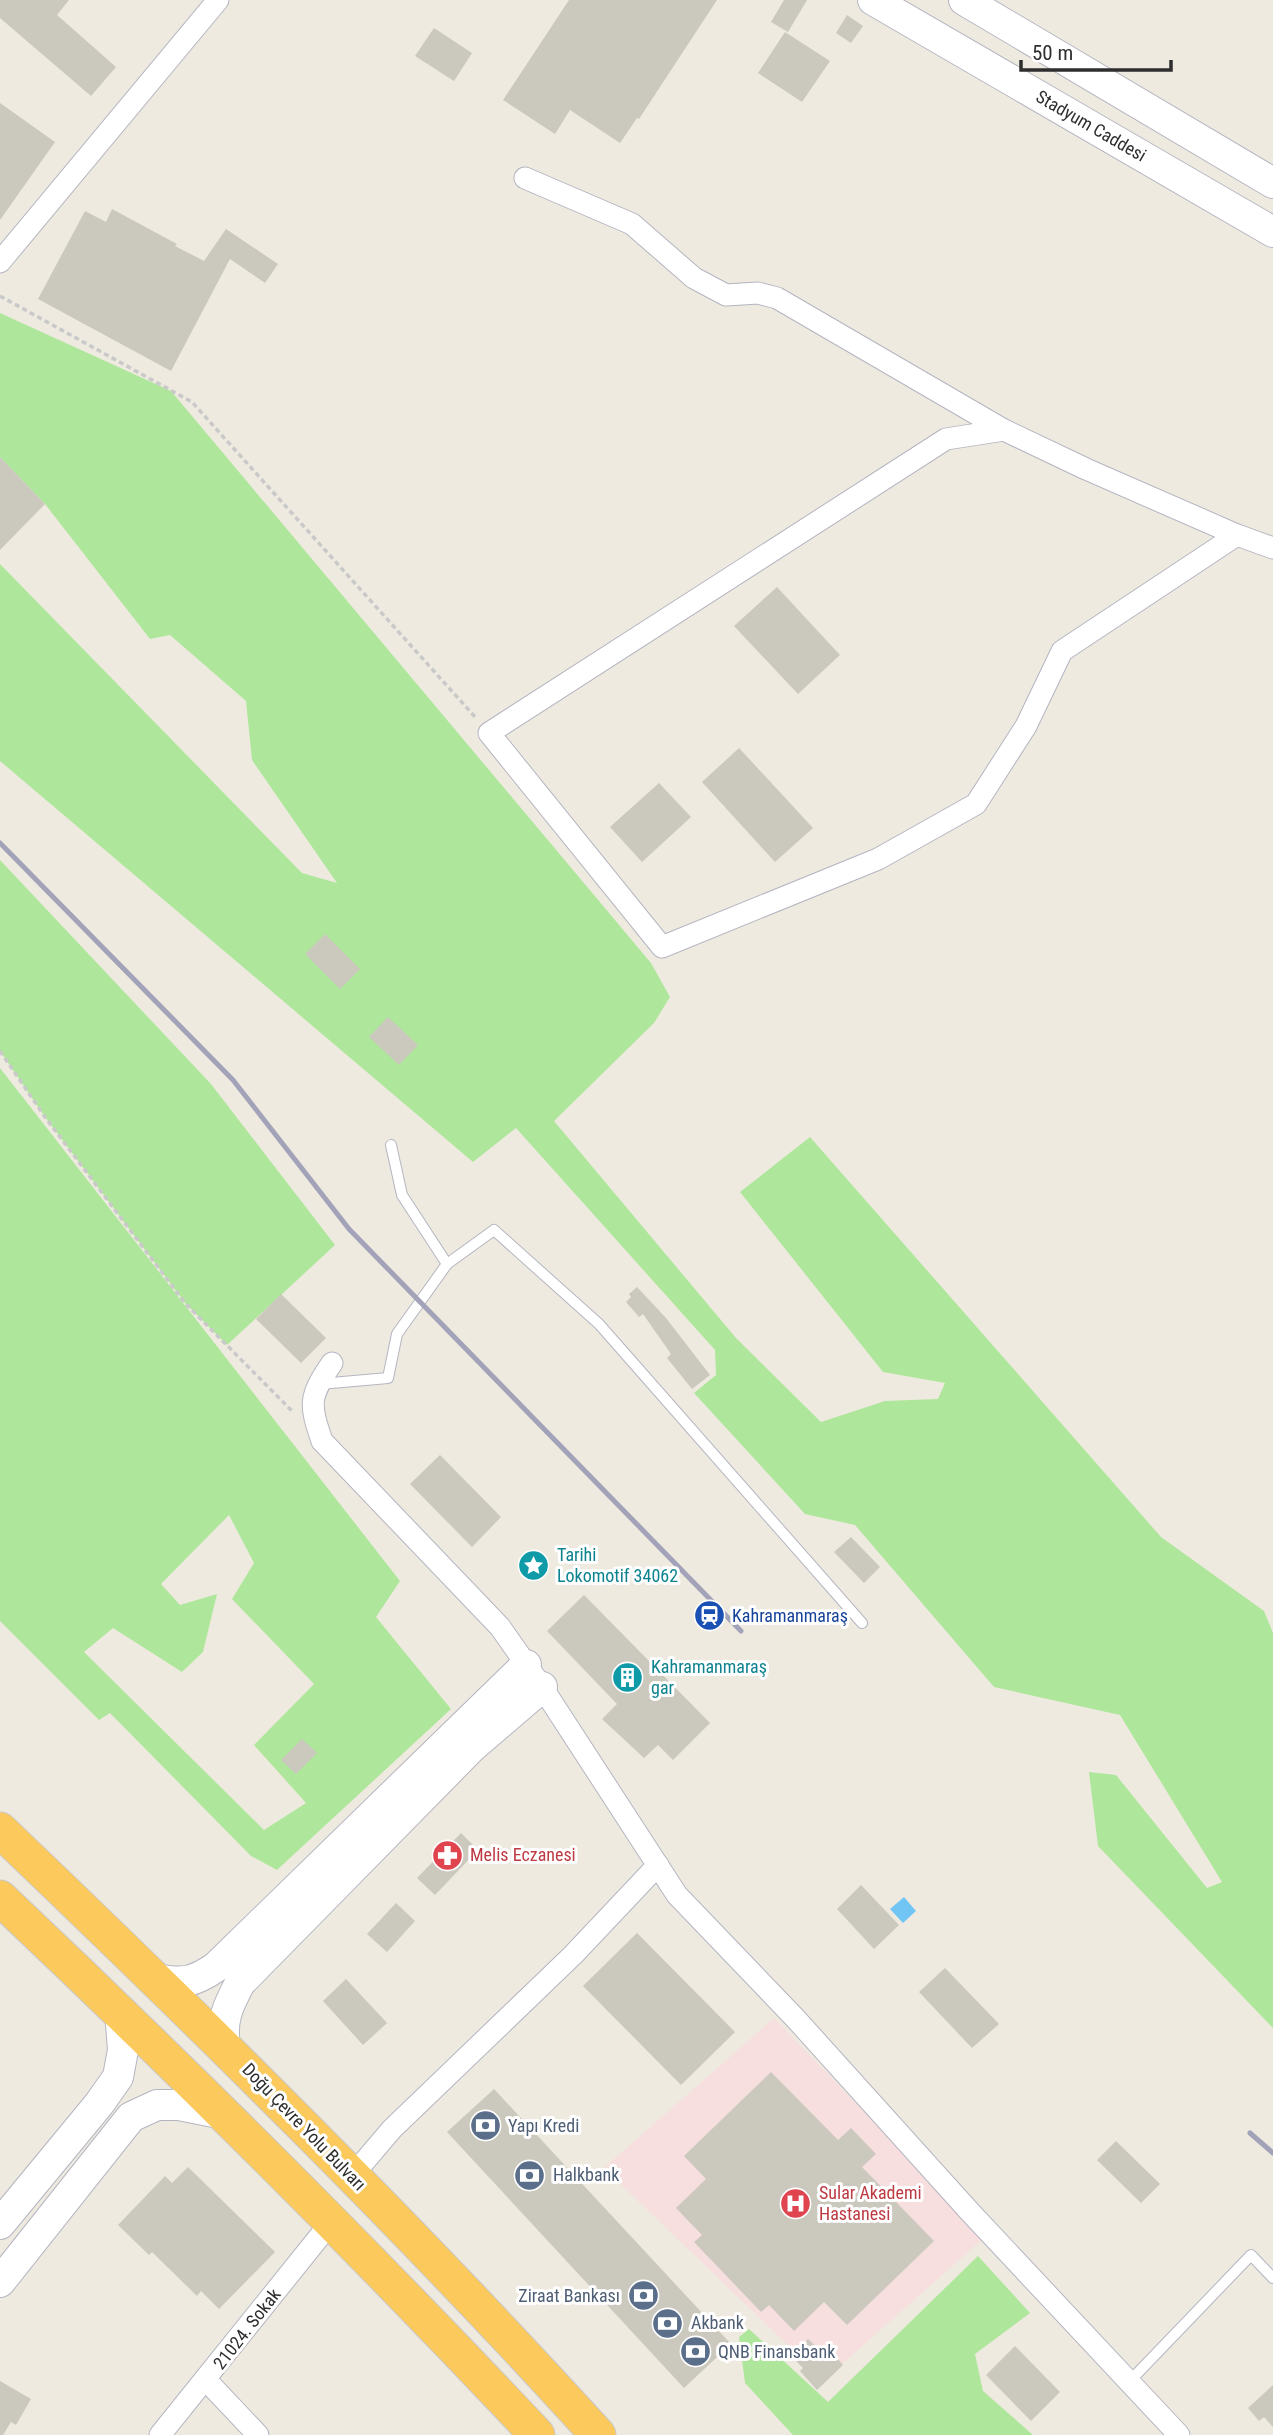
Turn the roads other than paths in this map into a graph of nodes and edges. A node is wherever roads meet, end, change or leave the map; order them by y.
1 (218, 0) edge
2 (873, 0) edge
3 (967, 1) edge
4 (916, 12) edge
5 (525, 178) dead end
6 (1273, 183) edge
7 (1273, 232) edge
8 (0, 261) edge
9 (1004, 430) junction
10 (1237, 535) junction
11 (1273, 548) edge
12 (391, 1145) dead end
13 (447, 1264) junction
14 (332, 1363) dead end
15 (317, 1384) junction
16 (862, 1623) dead end
17 (534, 1676) junction
18 (0, 1830) edge
19 (658, 1865) junction
20 (0, 1898) edge
21 (156, 1979) junction
22 (120, 2011) junction
23 (225, 2046) junction
24 (224, 2114) junction
25 (352, 2176) junction
26 (332, 2221) junction
27 (0, 2224) edge
28 (1273, 2278) edge
29 (0, 2283) edge
30 (206, 2380) junction
31 (1129, 2382) junction
32 (160, 2435) edge
33 (258, 2435) edge
34 (537, 2435) edge
35 (598, 2435) edge
36 (1179, 2435) edge

1 - 8 street
2 - 4 main road, Stadyum Caddesi
3 - 6 main road
4 - 7 main road, Stadyum Caddesi
5 - 9 street
9 - 10 street
9 - 10 street
10 - 11 street
12 - 13 lane
13 - 15 lane
13 - 16 lane
14 - 15 street
15 - 17 street
17 - 19 street
17 - 21 main road
17 - 23 main road
18 - 21 highway, Doğu Çevre Yolu Bulvarı
19 - 25 street
19 - 31 street
20 - 22 highway
21 - 23 highway, Doğu Çevre Yolu Bulvarı
22 - 24 highway
22 - 27 main road
23 - 25 highway, Doğu Çevre Yolu Bulvarı
24 - 26 highway
24 - 29 main road
25 - 35 highway, Doğu Çevre Yolu Bulvarı
26 - 30 street, 21024. Sokak
26 - 34 highway
28 - 31 lane
30 - 32 street, 21024. Sokak
30 - 33 street
31 - 36 street

